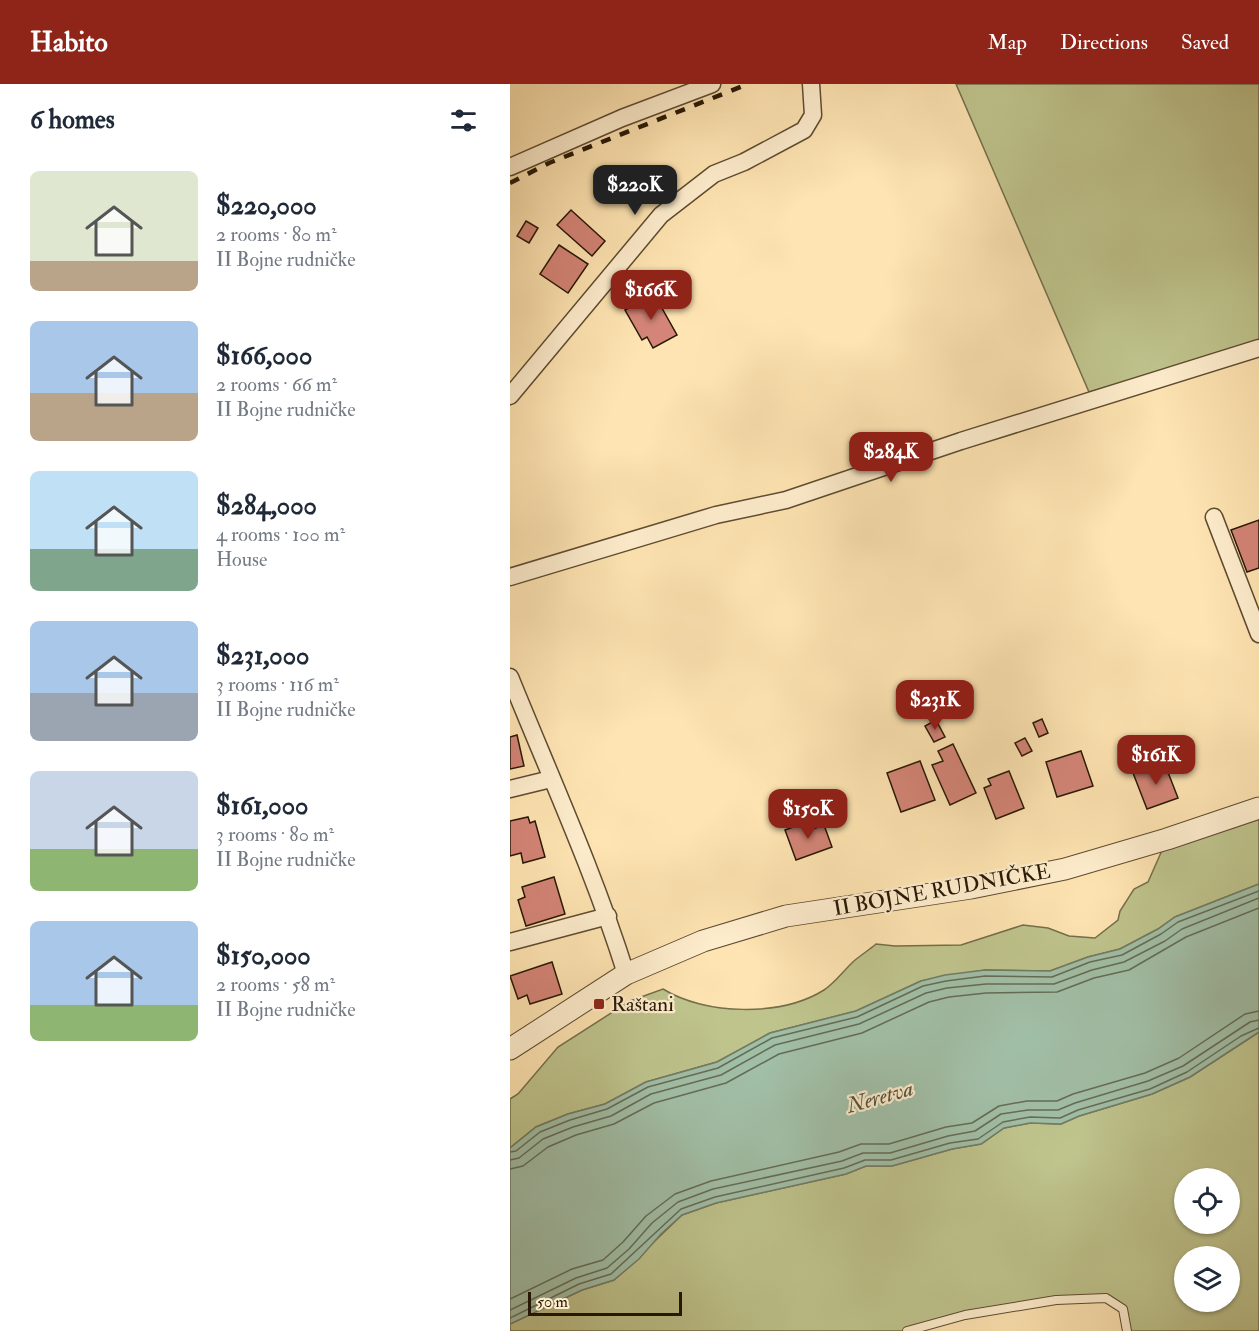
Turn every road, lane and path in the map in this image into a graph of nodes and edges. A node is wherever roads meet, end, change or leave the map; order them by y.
1 (712, 84) edge
2 (811, 84) edge
3 (670, 91) edge
4 (510, 167) edge
5 (1259, 348) edge
6 (510, 396) edge
7 (1214, 517) dead end
8 (510, 577) edge
9 (1259, 634) edge
10 (510, 677) edge
11 (551, 778) junction
12 (510, 789) edge
13 (1259, 808) edge
14 (608, 916) junction
15 (510, 942) edge
16 (626, 974) junction
17 (510, 1049) edge
18 (917, 1330) edge
19 (907, 1331) edge
20 (1127, 1331) edge

1 - 3 street
2 - 6 street
3 - 4 street
5 - 8 street
7 - 9 street
10 - 11 street
11 - 12 street
11 - 14 street
13 - 16 street, II BOJNE RUDNIČKE
14 - 15 street
14 - 16 street
16 - 17 street, II BOJNE RUDNIČKE
18 - 19 lane
18 - 20 lane

